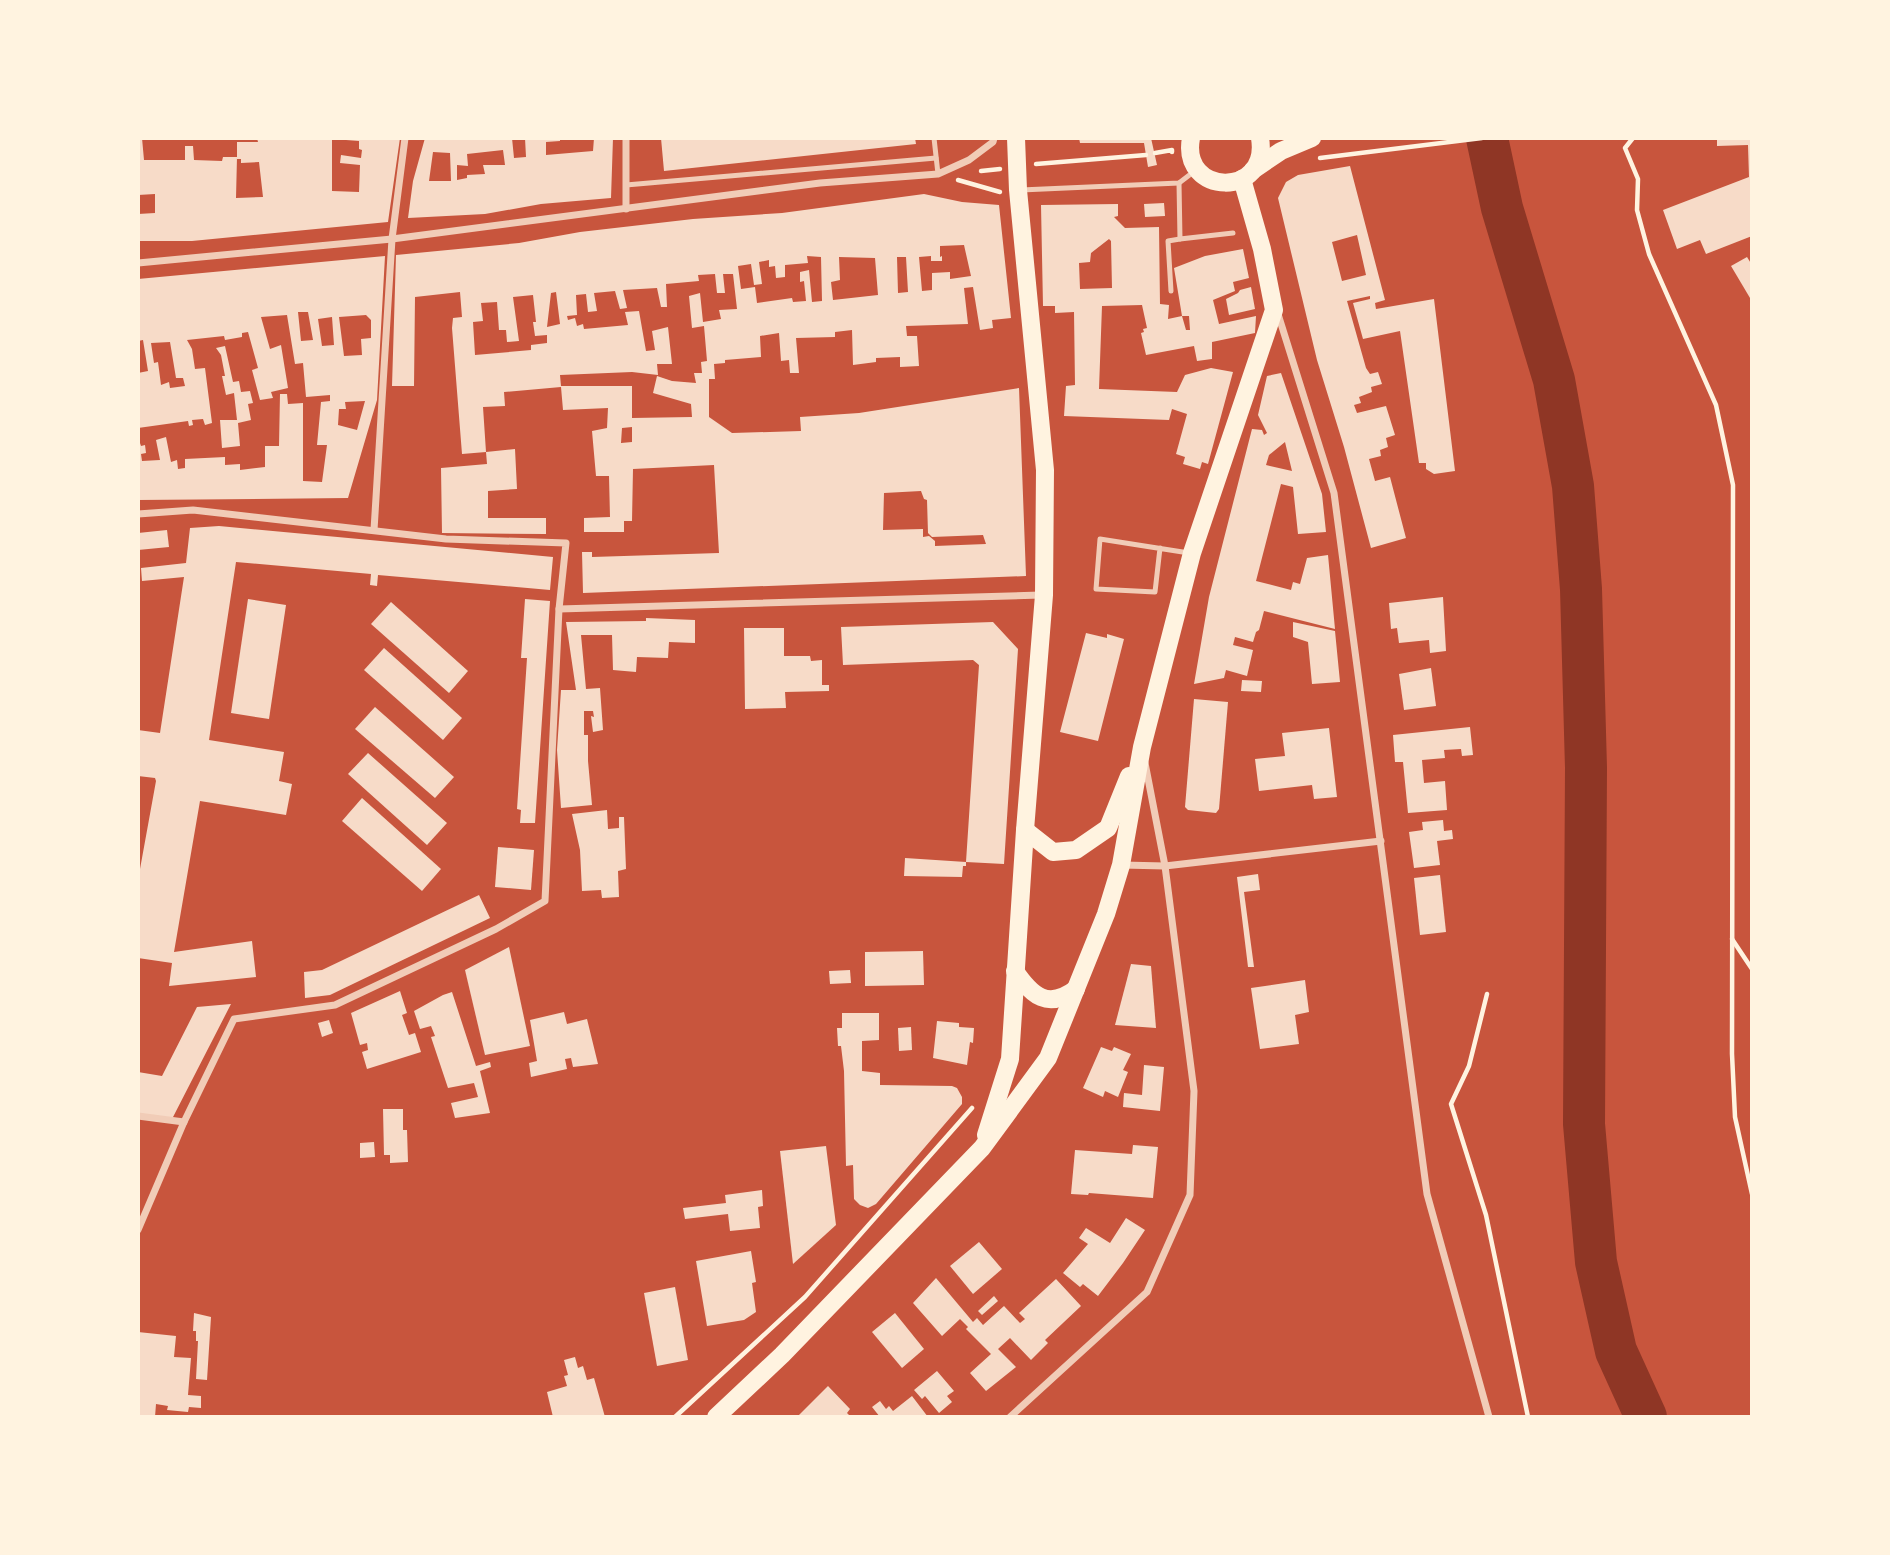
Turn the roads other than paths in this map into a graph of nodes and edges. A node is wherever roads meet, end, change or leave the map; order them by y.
1 (405, 138) edge
2 (626, 138) edge
3 (934, 138) edge
4 (994, 138) edge
5 (1016, 138) edge
6 (1260, 138) edge
7 (1312, 138) edge
8 (1190, 139) edge
9 (936, 158) junction
10 (1197, 170) junction
11 (783, 172) junction
12 (938, 174) junction
13 (1248, 174) junction
14 (1180, 183) junction
15 (626, 185) junction
16 (785, 188) junction
17 (1018, 190) junction
18 (626, 209) junction
19 (1233, 233) dead end
20 (393, 239) junction
21 (1180, 239) junction
22 (138, 263) edge
23 (1271, 289) junction
24 (1171, 291) dead end
25 (138, 514) edge
26 (374, 530) junction
27 (1160, 548) junction
28 (1192, 553) junction
29 (1044, 595) junction
30 (559, 609) junction
31 (1142, 747) junction
32 (1025, 830) junction
33 (1381, 841) junction
34 (1121, 865) junction
35 (1165, 866) junction
36 (1015, 971) junction
37 (1076, 989) junction
38 (138, 1116) edge
39 (184, 1122) junction
40 (982, 1148) junction
41 (138, 1230) edge
42 (716, 1417) edge
43 (1010, 1417) edge
44 (1489, 1417) edge

1 - 20 street
2 - 15 street
3 - 9 lane
4 - 12 street
5 - 17 main road
6 - 13 main road
7 - 13 main road
8 - 10 main road
9 - 11 lane
9 - 12 lane
10 - 13 main road
10 - 14 lane
11 - 15 lane
11 - 16 lane
12 - 16 street
13 - 23 main road
14 - 17 lane
14 - 21 lane
15 - 18 street
16 - 18 street
17 - 29 main road
18 - 20 street
19 - 21 lane
20 - 22 street
20 - 26 street
21 - 24 lane
23 - 28 main road
23 - 33 street
25 - 26 street
26 - 30 street
27 - 27 lane
27 - 28 lane
28 - 31 main road
29 - 30 street
29 - 32 main road
30 - 39 street
31 - 32 main road
31 - 34 main road
31 - 35 street
32 - 36 main road
33 - 35 street
33 - 44 street
34 - 35 street
34 - 37 main road
35 - 43 street
36 - 37 main road
36 - 40 main road
37 - 40 main road
38 - 39 street
39 - 41 street
40 - 42 main road

